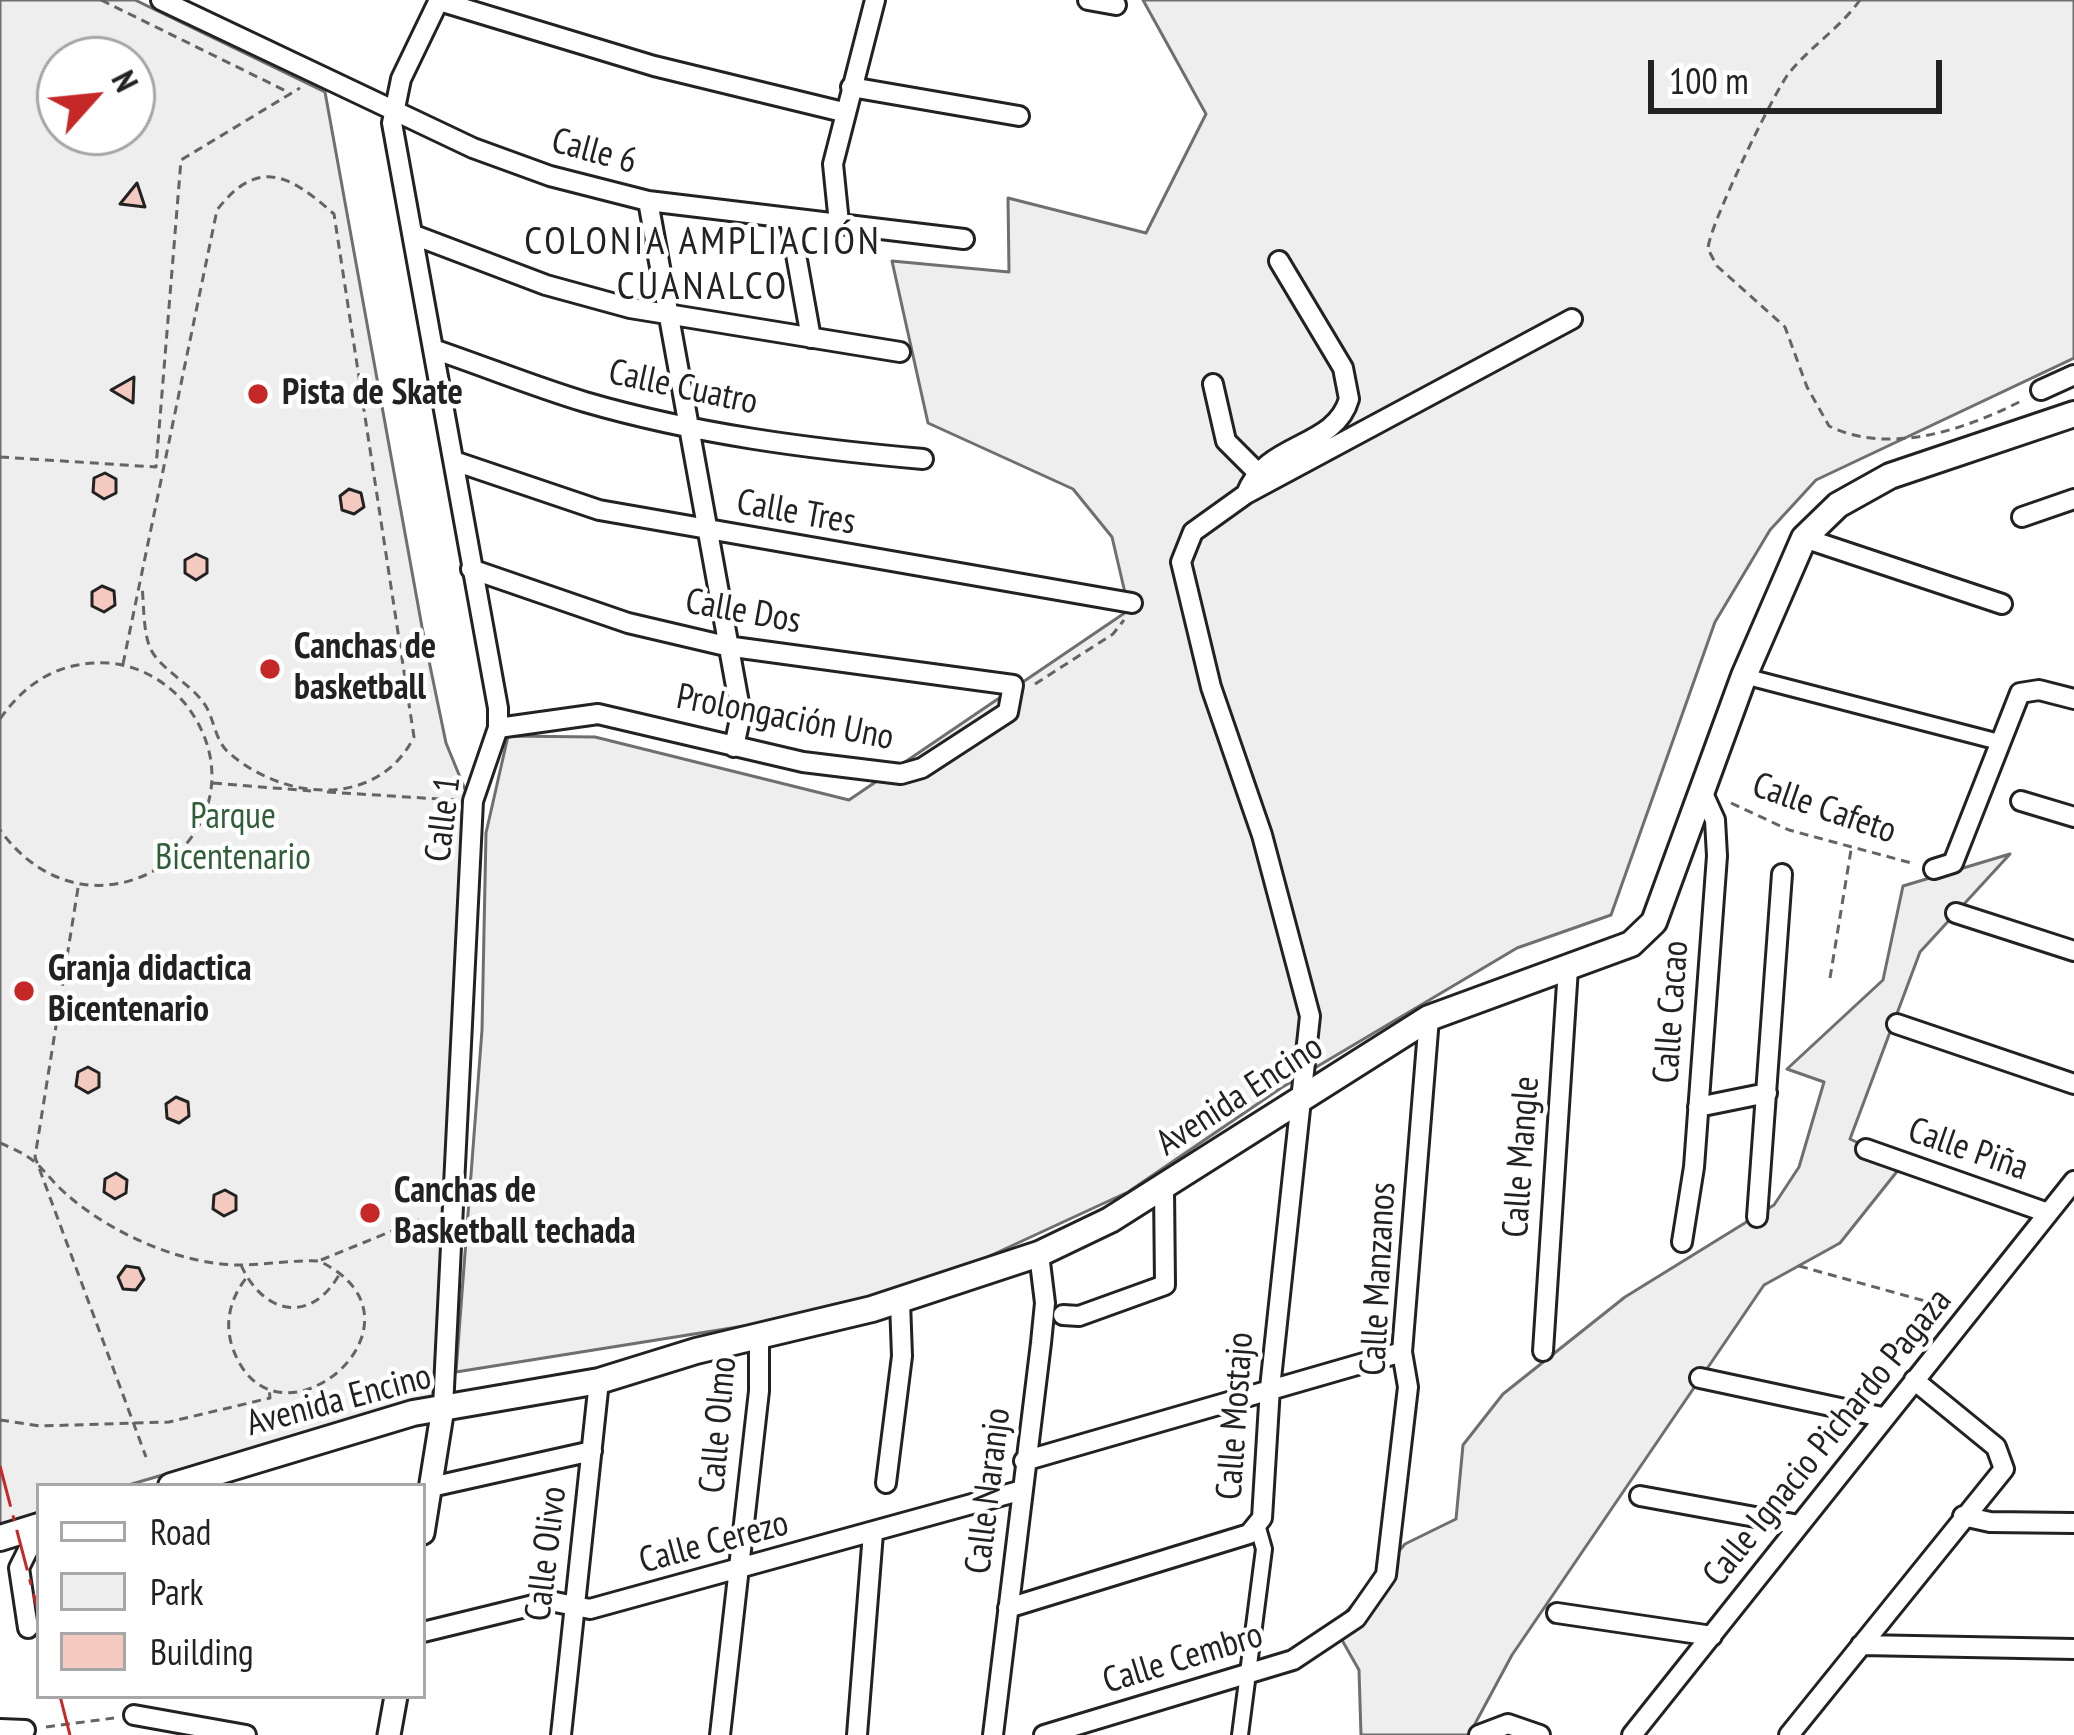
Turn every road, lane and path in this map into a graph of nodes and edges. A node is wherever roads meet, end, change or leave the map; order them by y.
1 (101, 0) edge
2 (161, 0) edge
3 (439, 0) edge
4 (874, 0) edge
5 (1088, 0) edge
6 (1860, 0) edge
7 (1116, 5) dead end
8 (322, 75) junction
9 (851, 87) junction
10 (291, 94) junction
11 (394, 106) junction
12 (843, 112) junction
13 (1019, 116) dead end
14 (648, 201) junction
15 (790, 221) junction
16 (839, 223) junction
17 (414, 235) junction
18 (964, 239) dead end
19 (1279, 261) dead end
20 (668, 314) junction
21 (1572, 319) dead end
22 (811, 338) junction
23 (436, 350) junction
24 (900, 352) dead end
25 (2074, 375) edge
26 (1213, 384) dead end
27 (2041, 390) joint
28 (2071, 414) edge
29 (686, 427) junction
30 (0, 458) edge
31 (923, 459) dead end
32 (454, 460) junction
33 (1256, 471) junction
34 (1246, 494) junction
35 (2074, 499) edge
36 (2023, 518) dead end
37 (708, 531) junction
38 (1804, 538) junction
39 (471, 569) junction
40 (142, 586) junction
41 (1132, 603) joint
42 (2002, 604) dead end
43 (726, 646) junction
44 (123, 664) junction
45 (1744, 676) junction
46 (1013, 685) junction
47 (2074, 699) edge
48 (0, 719) edge
49 (497, 728) junction
50 (1999, 742) junction
51 (734, 747) junction
52 (211, 783) junction
53 (1701, 790) junction
54 (317, 792) junction
55 (473, 801) junction
56 (2021, 801) dead end
57 (2074, 818) edge
58 (0, 830) edge
59 (1851, 848) junction
60 (1934, 869) joint
61 (1782, 874) dead end
62 (78, 887) junction
63 (1956, 913) dead end
64 (2074, 951) edge
65 (1568, 968) junction
66 (1830, 978) dead end
67 (1429, 1018) junction
68 (1897, 1024) dead end
69 (2074, 1084) edge
70 (1767, 1093) junction
71 (1299, 1100) junction
72 (1698, 1108) junction
73 (0, 1143) edge
74 (1866, 1149) dead end
75 (35, 1157) junction
76 (2074, 1180) edge
77 (1164, 1188) junction
78 (2048, 1213) junction
79 (1757, 1217) dead end
80 (419, 1220) dead end
81 (1682, 1242) dead end
82 (1039, 1255) junction
83 (319, 1261) junction
84 (242, 1265) junction
85 (1799, 1266) dead end
86 (340, 1274) junction
87 (247, 1277) junction
88 (900, 1302) junction
89 (1969, 1314) junction
90 (1063, 1315) dead end
91 (759, 1336) junction
92 (1543, 1351) dead end
93 (1402, 1352) junction
94 (1700, 1378) dead end
95 (1914, 1380) junction
96 (599, 1381) junction
97 (269, 1387) junction
98 (1270, 1388) junction
99 (443, 1408) junction
100 (1882, 1418) junction
101 (0, 1420) edge
102 (133, 1423) junction
103 (592, 1451) junction
104 (146, 1457) dead end
105 (1024, 1461) junction
106 (180, 1483) edge
107 (886, 1483) dead end
108 (431, 1487) junction
109 (1019, 1491) junction
110 (1640, 1496) dead end
111 (426, 1516) edge
112 (1963, 1516) junction
113 (2074, 1523) edge
114 (1799, 1525) junction
115 (1258, 1528) junction
116 (873, 1533) junction
117 (35, 1535) edge
118 (0, 1538) edge
119 (737, 1573) junction
120 (574, 1607) junction
121 (1008, 1608) junction
122 (1557, 1613) dead end
123 (28, 1628) dead end
124 (426, 1631) edge
125 (1336, 1636) joint
126 (1712, 1636) junction
127 (1861, 1645) junction
128 (2074, 1649) edge
129 (1247, 1676) junction
130 (395, 1699) edge
131 (134, 1715) joint
132 (0, 1730) edge
133 (26, 1730) joint
134 (246, 1735) edge
135 (389, 1735) edge
136 (560, 1735) edge
137 (720, 1735) edge
138 (857, 1735) edge
139 (993, 1735) edge
140 (1045, 1735) edge
141 (1240, 1735) edge
142 (1479, 1735) edge
143 (1540, 1735) edge
144 (1632, 1735) edge
145 (1789, 1735) edge

1 - 10 path
2 - 8 street, Calle 6
3 - 11 street
3 - 12 street
4 - 9 street
5 - 7 street
6 - 27 path
8 - 10 path
8 - 11 street, Calle 6
9 - 12 street
9 - 13 street
10 - 30 path
11 - 14 street, Calle 6
11 - 17 street, Calle 1
12 - 16 street
14 - 15 street, Calle 6
14 - 20 street
15 - 16 street, Calle 6
15 - 22 street
16 - 18 street, Calle 6
17 - 20 street
17 - 23 street, Calle 1
19 - 33 street
20 - 22 street
20 - 29 street
21 - 34 street, Calle Mostajo
22 - 24 street
23 - 29 street, Calle Cuatro
23 - 32 street, Calle 1
25 - 27 street
26 - 33 street
28 - 38 main road, Avenida Encino
29 - 31 street, Calle Cuatro
29 - 37 street
32 - 37 street, Calle Tres
32 - 39 street, Calle 1
33 - 34 street
34 - 71 street, Calle Mostajo
35 - 36 street
37 - 41 street, Calle Tres
37 - 43 street
38 - 42 street
38 - 45 main road, Avenida Encino
39 - 43 street, Calle Dos
39 - 49 street, Calle 1
40 - 44 path
40 - 54 path
40 - 54 path
41 - 46 path
43 - 46 street, Calle Dos
43 - 51 street
44 - 48 path
44 - 52 path
45 - 50 street
45 - 53 main road, Avenida Encino
46 - 51 street, Prolongación Uno
47 - 50 street
49 - 51 street, Prolongación Uno
49 - 55 street, Calle 1
50 - 60 street
52 - 54 path
52 - 62 path
53 - 59 path, Calle Cafeto
53 - 65 main road, Avenida Encino
53 - 72 street, Calle Cacao
54 - 55 path
55 - 99 street, Calle 1
56 - 57 street
58 - 62 path
59 - 60 path, Calle Cafeto
59 - 66 path
61 - 70 street
62 - 75 path
63 - 64 street
65 - 67 main road, Avenida Encino
65 - 92 street, Calle Mangle
67 - 71 main road, Avenida Encino
67 - 93 street, Calle Manzanos
68 - 69 street
70 - 72 street
70 - 79 street
71 - 77 main road, Avenida Encino
71 - 98 street, Calle Mostajo
72 - 81 street, Calle Cacao
73 - 75 path
74 - 78 street, Calle Piña
75 - 84 path
75 - 102 path
76 - 78 street, Calle Ignacio Pichardo Pagaza
77 - 82 main road, Avenida Encino
77 - 90 street
78 - 89 street, Calle Ignacio Pichardo Pagaza
80 - 83 path
82 - 88 main road, Avenida Encino
82 - 105 street, Calle Naranjo
83 - 84 path
83 - 86 path
84 - 87 path
85 - 89 path
86 - 87 path
86 - 97 path
87 - 97 path
88 - 91 main road, Avenida Encino
88 - 107 street
89 - 95 street, Calle Ignacio Pichardo Pagaza
91 - 96 main road, Avenida Encino
91 - 119 street, Calle Olmo
93 - 98 street
93 - 125 street, Calle Manzanos
94 - 100 street
95 - 100 street, Calle Ignacio Pichardo Pagaza
95 - 112 street
96 - 99 main road, Avenida Encino
96 - 103 street, Calle Olivo
97 - 102 path
98 - 105 street
98 - 115 street, Calle Mostajo
99 - 106 main road, Avenida Encino
99 - 108 street
100 - 114 street, Calle Ignacio Pichardo Pagaza
101 - 102 path
102 - 104 path
103 - 108 street
103 - 120 street, Calle Olivo
105 - 109 street, Calle Naranjo
108 - 111 street
109 - 116 street, Calle Cerezo
109 - 121 street, Calle Naranjo
110 - 114 street
112 - 113 street
112 - 127 street
114 - 126 street, Calle Ignacio Pichardo Pagaza
115 - 121 street
115 - 129 street, Calle Mostajo
116 - 119 street, Calle Cerezo
116 - 138 street
117 - 118 main road
117 - 123 street
119 - 120 street, Calle Cerezo
119 - 137 street, Calle Olmo
120 - 124 street, Calle Cerezo
120 - 136 street, Calle Olivo
121 - 139 street, Calle Naranjo
122 - 126 street
125 - 129 street, Calle Cembro
126 - 144 street, Calle Ignacio Pichardo Pagaza
127 - 128 street
127 - 145 street
129 - 140 street, Calle Cembro
129 - 141 street, Calle Mostajo
130 - 135 street
131 - 133 path
131 - 134 street
132 - 133 street
142 - 143 street

